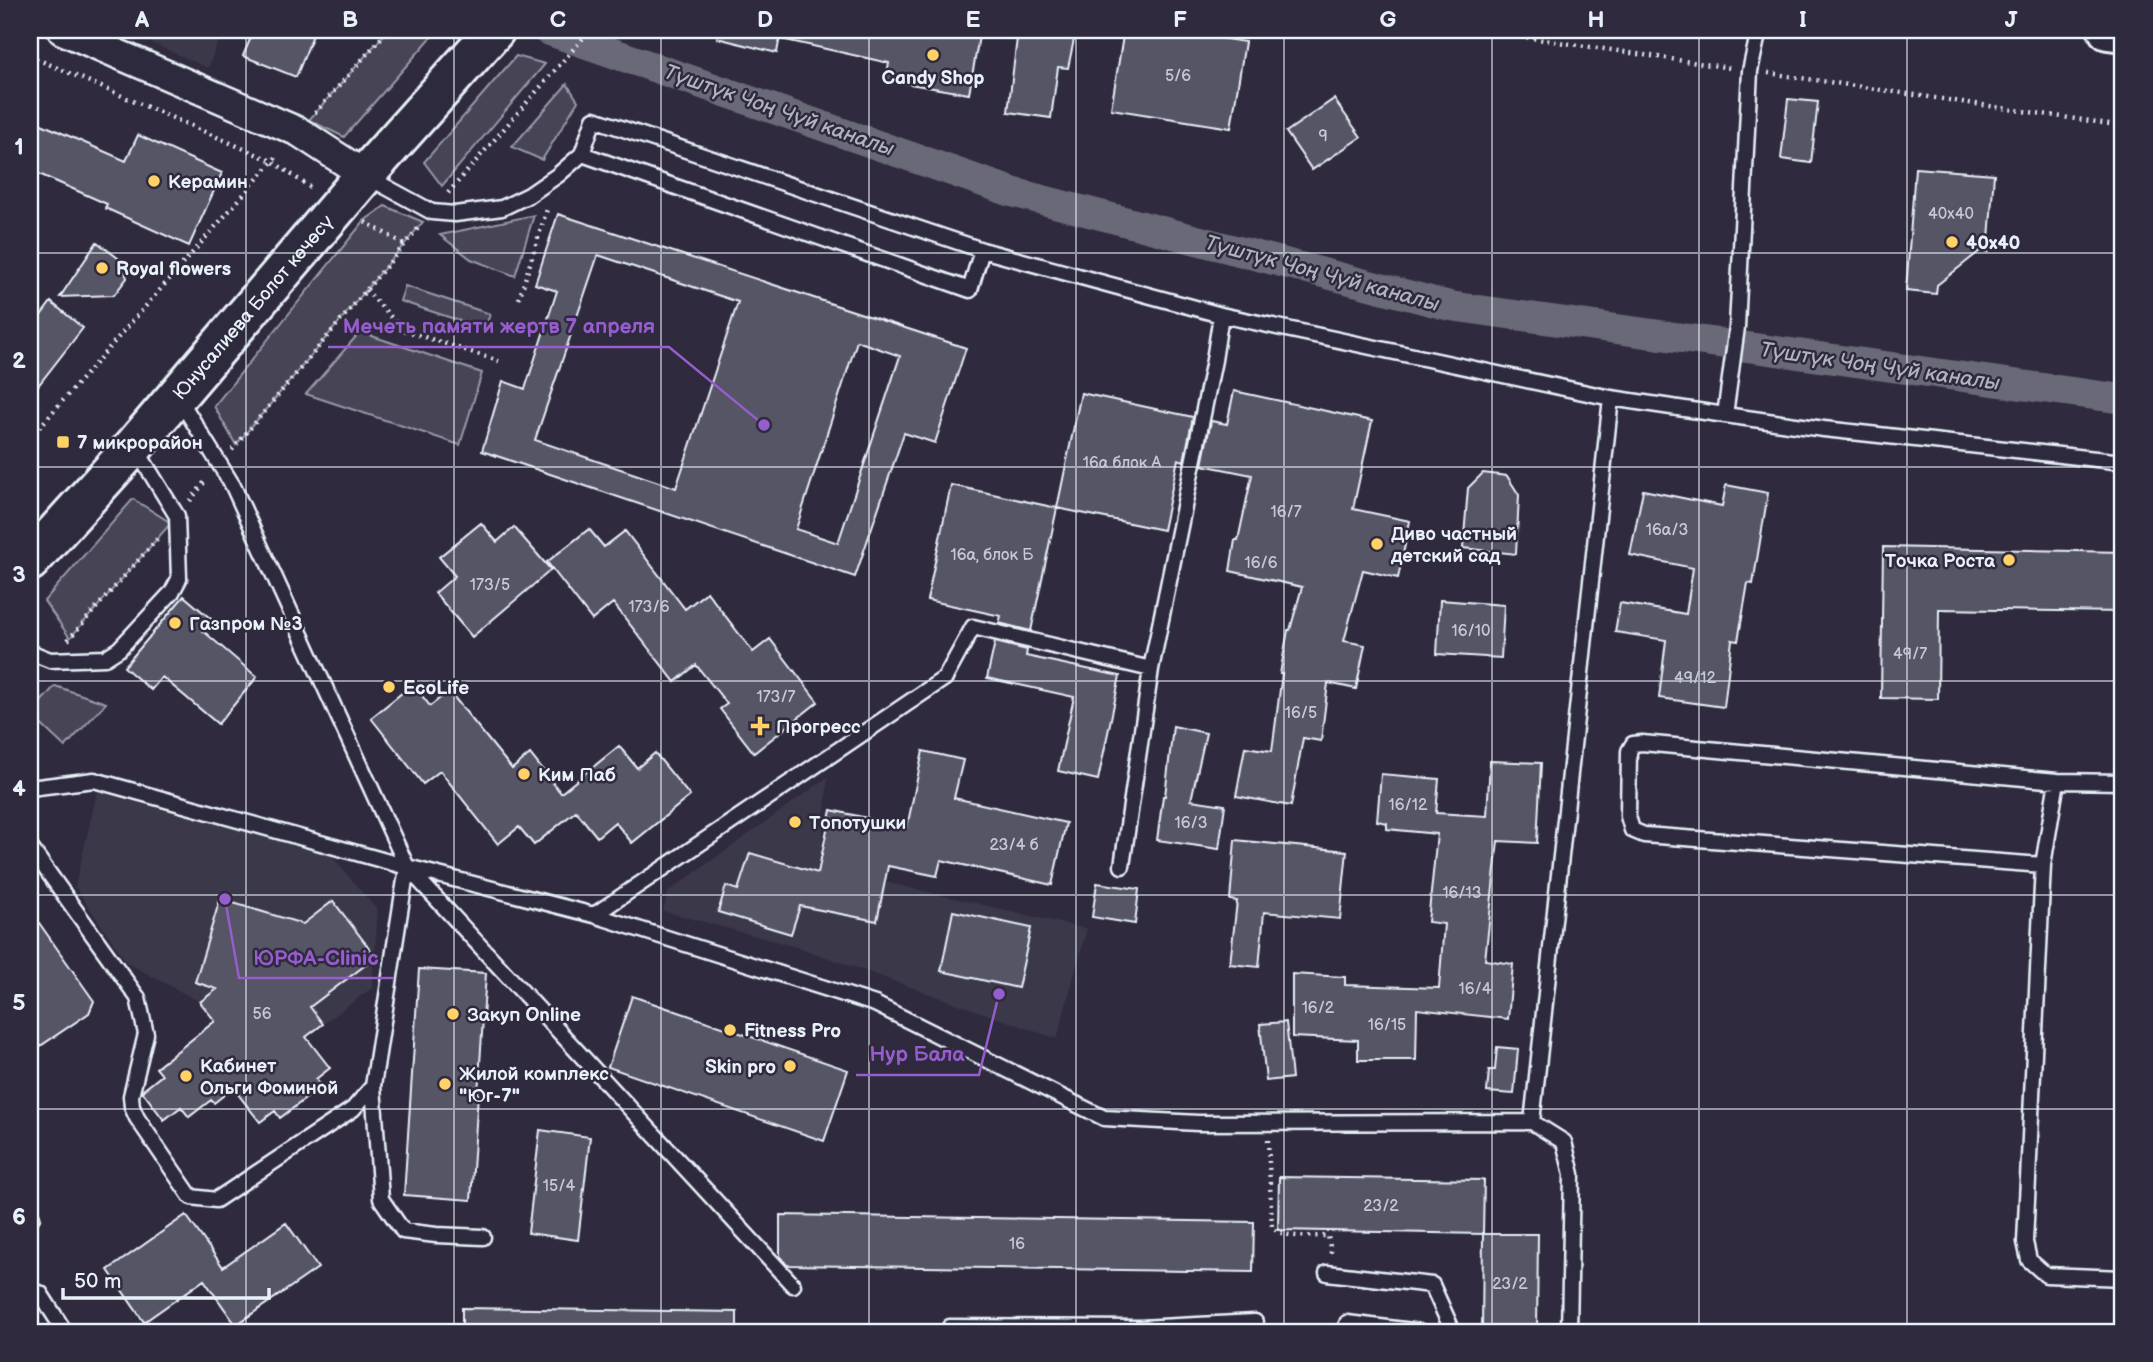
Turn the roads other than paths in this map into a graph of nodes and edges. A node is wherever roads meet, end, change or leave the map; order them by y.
1 (62, 30) edge
2 (1759, 30) edge
3 (2108, 30) edge
4 (2123, 32) edge
5 (485, 41) edge
6 (582, 154) junction
7 (365, 176) junction
8 (982, 250) junction
9 (1221, 315) junction
10 (177, 396) junction
11 (1611, 398) junction
12 (1725, 415) junction
13 (134, 446) junction
14 (2123, 462) edge
15 (30, 561) edge
16 (30, 652) edge
17 (1150, 669) junction
18 (2057, 781) junction
19 (2123, 782) edge
20 (30, 788) edge
21 (30, 847) edge
22 (2043, 865) junction
23 (1122, 866) dead end
24 (407, 867) junction
25 (594, 915) junction
26 (373, 1086) junction
27 (1532, 1122) junction
28 (483, 1237) dead end
29 (1331, 1273) road end
30 (2123, 1278) edge
31 (793, 1285) dead end
32 (40, 1293) dead end
33 (1255, 1322) dead end
34 (1347, 1322) dead end
35 (1140, 1330) edge
36 (65, 1332) edge
37 (947, 1332) edge
38 (1421, 1332) edge
39 (1453, 1332) edge
40 (1569, 1332) edge

1 - 7 street
2 - 12 lane
3 - 4 main road
5 - 7 main road, Юнусалиева Болот көчөсү
6 - 7 lane
6 - 8 lane
6 - 8 lane
7 - 10 main road, Юнусалиева Болот көчөсү
8 - 9 lane
9 - 11 lane
9 - 17 lane
10 - 13 main road, Юнусалиева Болот көчөсү
10 - 24 lane
11 - 12 lane
11 - 27 lane
12 - 14 lane
13 - 15 main road, Юнусалиева Болот көчөсү
13 - 16 lane
17 - 23 lane
17 - 25 lane
18 - 19 lane
18 - 22 lane
18 - 22 lane
20 - 24 lane
21 - 26 lane
22 - 30 lane
24 - 25 lane
24 - 26 lane
24 - 31 lane
25 - 27 lane
26 - 28 lane
27 - 40 lane
29 - 39 lane
32 - 36 lane
33 - 35 lane
34 - 38 lane
35 - 37 lane

